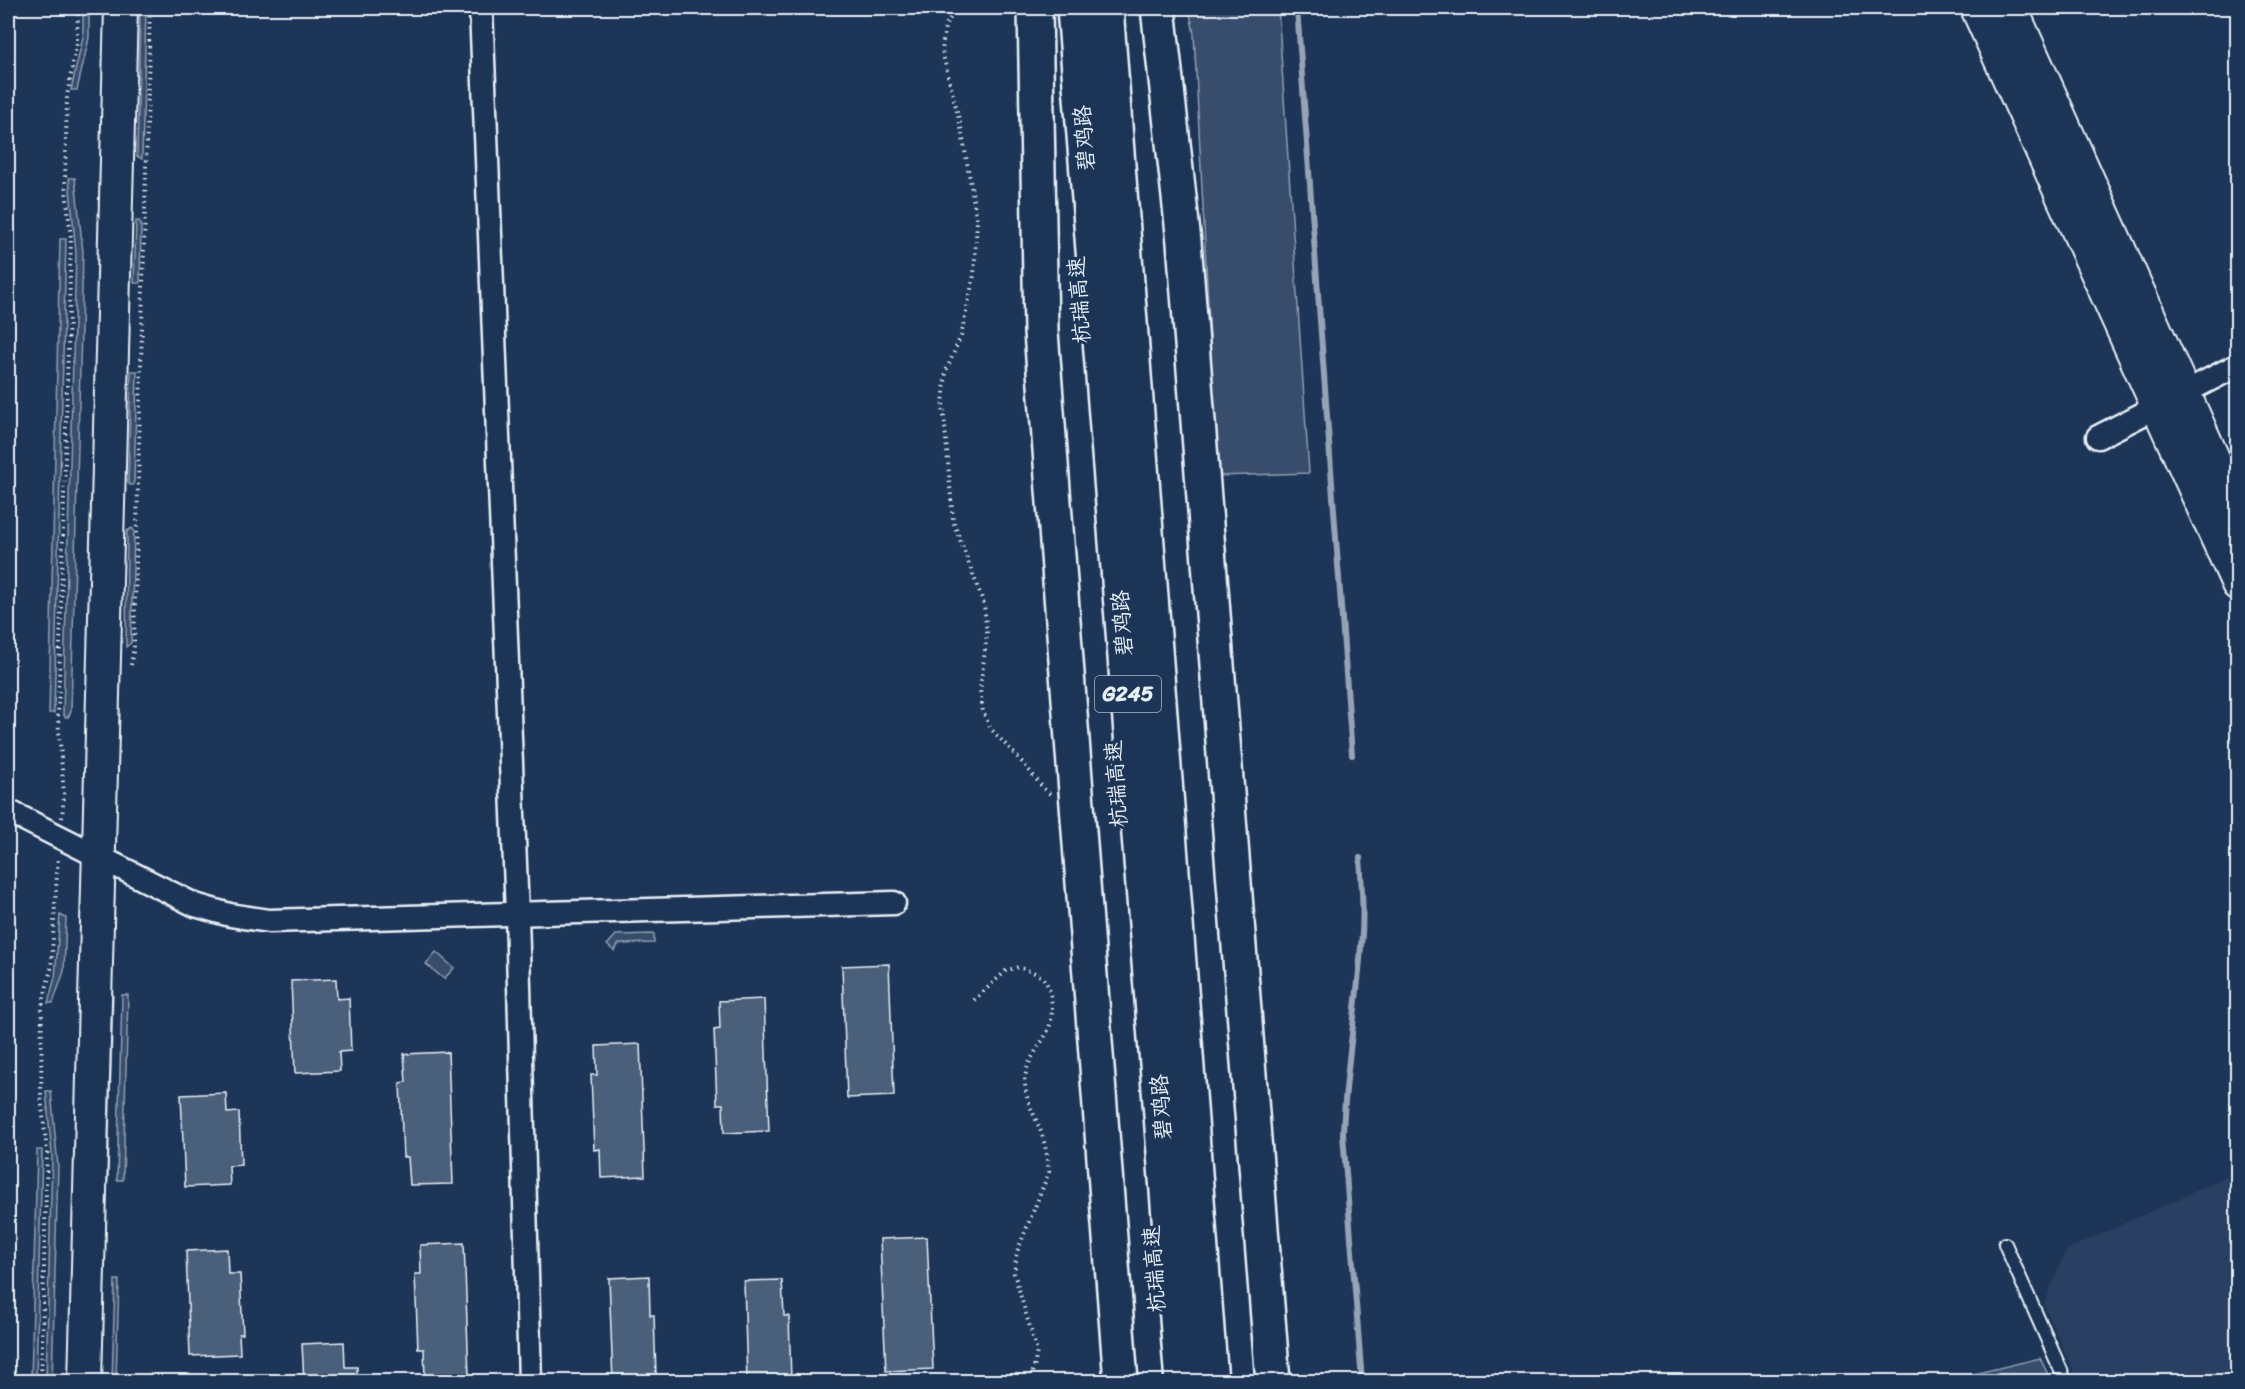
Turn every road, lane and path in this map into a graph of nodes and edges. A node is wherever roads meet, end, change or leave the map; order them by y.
1 (78, 8) edge
2 (99, 8) edge
3 (121, 8) edge
4 (481, 8) edge
5 (957, 8) edge
6 (1035, 8) edge
7 (1056, 8) edge
8 (1074, 8) edge
9 (1106, 8) edge
10 (1128, 8) edge
11 (1158, 8) edge
12 (1977, 8) edge
13 (2010, 8) edge
14 (2238, 365) edge
15 (2169, 400) junction
16 (2098, 436) dead end
17 (2238, 514) edge
18 (2238, 584) edge
19 (1052, 795) dead end
20 (8, 811) edge
21 (79, 848) junction
22 (894, 903) dead end
23 (517, 914) junction
24 (974, 1000) dead end
25 (2005, 1244) dead end
26 (41, 1382) edge
27 (63, 1382) edge
28 (85, 1382) edge
29 (530, 1382) edge
30 (1028, 1382) edge
31 (1121, 1382) edge
32 (1162, 1382) edge
33 (1182, 1382) edge
34 (1211, 1382) edge
35 (1234, 1382) edge
36 (1273, 1382) edge
37 (2066, 1382) edge

1 - 21 path
2 - 21 street
3 - 21 street
4 - 23 street
5 - 19 path
6 - 31 highway
7 - 32 highway, 杭瑞高速
8 - 33 highway, 碧鸡路 / G245
9 - 34 highway, 碧鸡路 / G245
10 - 35 highway
11 - 36 highway
12 - 15 street
13 - 15 street
14 - 15 street
15 - 16 street
15 - 17 street
15 - 18 street
20 - 21 street
21 - 23 street
21 - 26 path
21 - 27 street
21 - 28 street
22 - 23 street
23 - 29 street
24 - 30 path
25 - 37 lane

